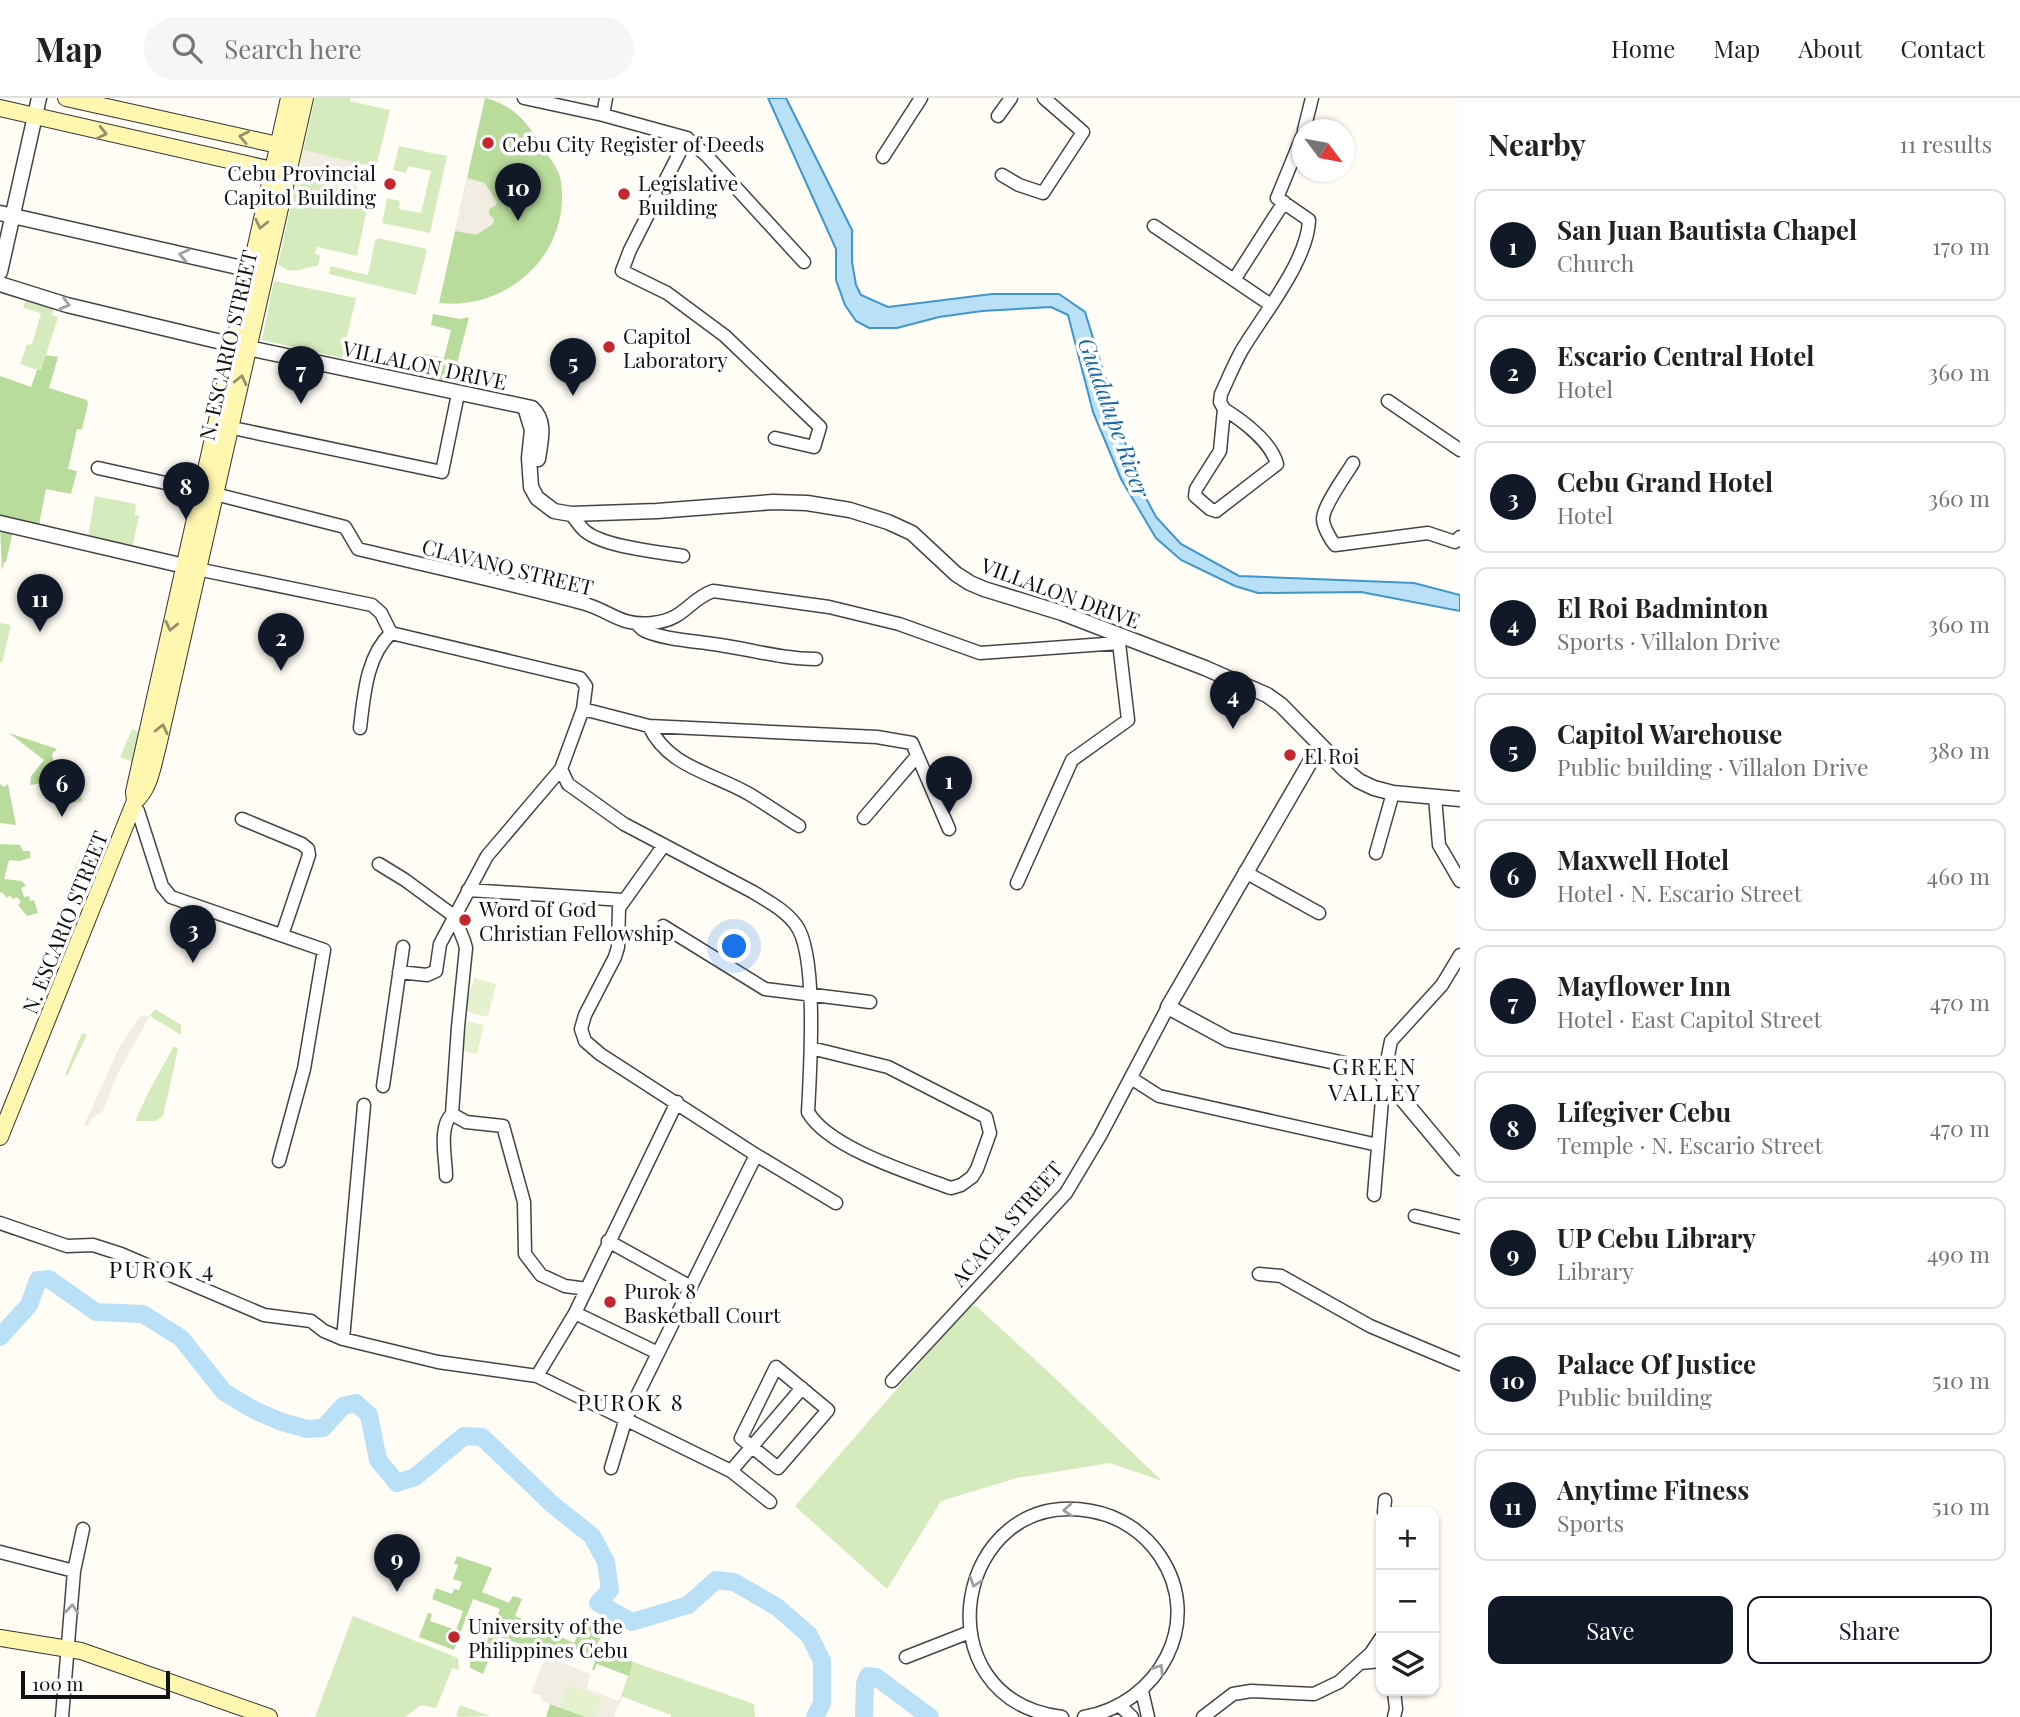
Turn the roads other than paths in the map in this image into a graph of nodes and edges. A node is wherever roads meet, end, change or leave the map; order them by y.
1 (39, 98) edge
2 (66, 98) edge
3 (289, 98) edge
4 (305, 98) edge
5 (524, 98) edge
6 (606, 98) edge
7 (921, 98) edge
8 (1010, 98) edge
9 (1045, 98) edge
10 (1312, 98) edge
11 (0, 108) edge
12 (603, 115) junction
13 (998, 116) dead end
14 (36, 117) junction
15 (1307, 119) edge
16 (687, 138) junction
17 (286, 146) junction
18 (883, 157) dead end
19 (1292, 163) edge
20 (280, 171) junction
21 (1002, 175) dead end
22 (1284, 202) junction
23 (6, 215) edge
24 (1154, 226) dead end
25 (804, 262) dead end
26 (251, 270) junction
27 (0, 272) edge
28 (1234, 281) junction
29 (0, 284) edge
30 (1271, 305) junction
31 (241, 346) junction
32 (458, 394) junction
33 (1388, 401) dead end
34 (1224, 409) junction
35 (223, 426) junction
36 (775, 438) dead end
37 (1460, 450) edge
38 (1353, 463) dead end
39 (98, 468) dead end
40 (208, 492) junction
41 (571, 514) junction
42 (0, 523) edge
43 (1460, 537) edge
44 (684, 556) dead end
45 (191, 568) junction
46 (637, 624) junction
47 (391, 633) junction
48 (1120, 639) junction
49 (816, 659) dead end
50 (583, 709) junction
51 (649, 726) junction
52 (360, 728) dead end
53 (1320, 745) junction
54 (917, 756) junction
55 (561, 769) junction
56 (1393, 793) junction
57 (1435, 797) junction
58 (1460, 799) edge
59 (134, 804) junction
60 (864, 818) dead end
61 (242, 819) dead end
62 (799, 826) dead end
63 (949, 829) dead end
64 (664, 845) junction
65 (1376, 853) dead end
66 (379, 864) dead end
67 (1245, 872) junction
68 (1460, 881) edge
69 (1017, 883) dead end
70 (468, 890) junction
71 (623, 900) junction
72 (1319, 913) dead end
73 (454, 916) junction
74 (663, 926) dead end
75 (282, 935) junction
76 (403, 947) dead end
77 (1460, 955) edge
78 (399, 972) junction
79 (810, 994) junction
80 (870, 1002) dead end
81 (1168, 1007) junction
82 (811, 1048) junction
83 (1384, 1076) junction
84 (1131, 1078) junction
85 (383, 1086) dead end
86 (677, 1102) junction
87 (365, 1105) dead end
88 (452, 1114) junction
89 (0, 1138) edge
90 (1378, 1144) junction
91 (756, 1156) junction
92 (279, 1161) dead end
93 (1460, 1168) edge
94 (446, 1177) dead end
95 (1374, 1195) dead end
96 (836, 1203) dead end
97 (1415, 1216) dead end
98 (0, 1223) edge
99 (1460, 1227) edge
100 (608, 1241) junction
101 (1259, 1273) dead end
102 (691, 1287) junction
103 (587, 1289) junction
104 (575, 1313) junction
105 (343, 1339) junction
106 (657, 1353) junction
107 (1460, 1364) edge
108 (537, 1376) junction
109 (892, 1381) dead end
110 (802, 1388) junction
111 (626, 1418) junction
112 (751, 1447) junction
113 (611, 1468) dead end
114 (732, 1471) junction
115 (770, 1502) dead end
116 (83, 1529) dead end
117 (0, 1552) edge
118 (74, 1571) junction
119 (970, 1633) junction
120 (0, 1638) edge
121 (1376, 1646) edge
122 (68, 1648) junction
123 (906, 1657) dead end
124 (1376, 1661) edge
125 (1360, 1663) junction
126 (1142, 1691) junction
127 (1395, 1696) edge
128 (1120, 1706) junction
129 (62, 1717) edge
130 (269, 1717) edge
131 (1062, 1717) edge
132 (1084, 1717) edge
133 (1132, 1717) edge
134 (1148, 1717) edge
135 (1203, 1717) edge
136 (1394, 1717) edge

1 - 14 street
17 -> 2 main road
3 - 17 main road, N. ESCARIO STREET
4 - 17 main road, N. ESCARIO STREET
5 - 12 street
6 - 12 street
7 - 18 street
8 - 13 street
9 - 21 street
10 - 15 street
11 - 14 main road
12 - 16 street
14 -> 20 main road
14 - 23 street
16 - 25 street
16 - 36 street
17 - 20 main road, N. ESCARIO STREET
19 - 22 street
20 -> 26 main road, N. ESCARIO STREET
20 - 31 main road, N. ESCARIO STREET
22 - 28 street
22 - 30 street
26 -> 23 street
23 - 27 street
24 - 28 street
26 - 31 main road, N. ESCARIO STREET
28 - 30 street
29 -> 31 street, VILLALON DRIVE
30 - 34 street
31 - 32 street, VILLALON DRIVE
31 - 35 main road, N. ESCARIO STREET
32 - 35 street
32 - 41 street, VILLALON DRIVE
33 - 37 street
34 - 34 street
35 - 40 main road, N. ESCARIO STREET
38 - 43 street
39 - 40 street, CLAVANO STREET
40 - 45 main road, N. ESCARIO STREET
40 - 46 street, CLAVANO STREET
41 - 44 street
41 - 48 street, VILLALON DRIVE
42 - 45 street
45 - 47 street
45 - 59 main road, N. ESCARIO STREET
46 - 48 street, CLAVANO STREET
46 - 49 street
47 - 50 street
47 - 52 street
48 - 53 street, VILLALON DRIVE
48 - 69 street
50 - 51 street
50 - 55 street
51 - 54 street
51 - 62 street
53 - 56 street, VILLALON DRIVE
53 - 67 street, ACACIA STREET
54 - 60 street
54 - 63 street
55 - 64 street
55 - 70 street
56 - 57 street, VILLALON DRIVE
56 - 65 street
57 - 58 street, VILLALON DRIVE
57 - 68 street
59 - 75 street
59 - 89 main road, N. ESCARIO STREET
61 - 75 street
64 - 71 street
64 - 79 street
66 - 73 street
67 - 72 street
67 - 81 street, ACACIA STREET
70 - 71 street
70 - 73 street
71 - 86 street
73 - 78 street
73 - 88 street
74 - 79 street
75 - 92 street
76 - 78 street
77 - 83 street
78 - 85 street
79 - 80 street
79 - 82 street
81 - 83 street
81 - 84 street, ACACIA STREET
82 - 82 street
83 - 90 street
83 - 93 street
84 - 90 street
84 - 109 street, ACACIA STREET
86 - 91 street
86 - 100 street
87 - 105 street
88 - 94 street
88 - 103 street
90 - 95 street
91 - 96 street
91 - 102 street
97 - 99 street
98 - 105 street
100 - 102 street
100 - 103 street
101 - 107 street
102 - 106 street
103 - 104 street
104 - 106 street
104 - 108 street
105 - 108 street
106 - 111 street
108 - 111 street
110 - 112 street
110 - 112 street
110 - 112 street
111 - 113 street
111 - 114 street
112 - 114 street
114 - 115 street
116 - 118 street
117 - 118 street
122 -> 118 street
119 - 123 street
126 -> 119 street
119 - 131 street
120 - 122 main road
121 - 125 street
122 - 129 street
122 - 130 main road
124 - 125 street
125 - 135 street
126 - 128 street
126 - 134 street
127 - 136 street
128 - 132 street
128 - 133 street

